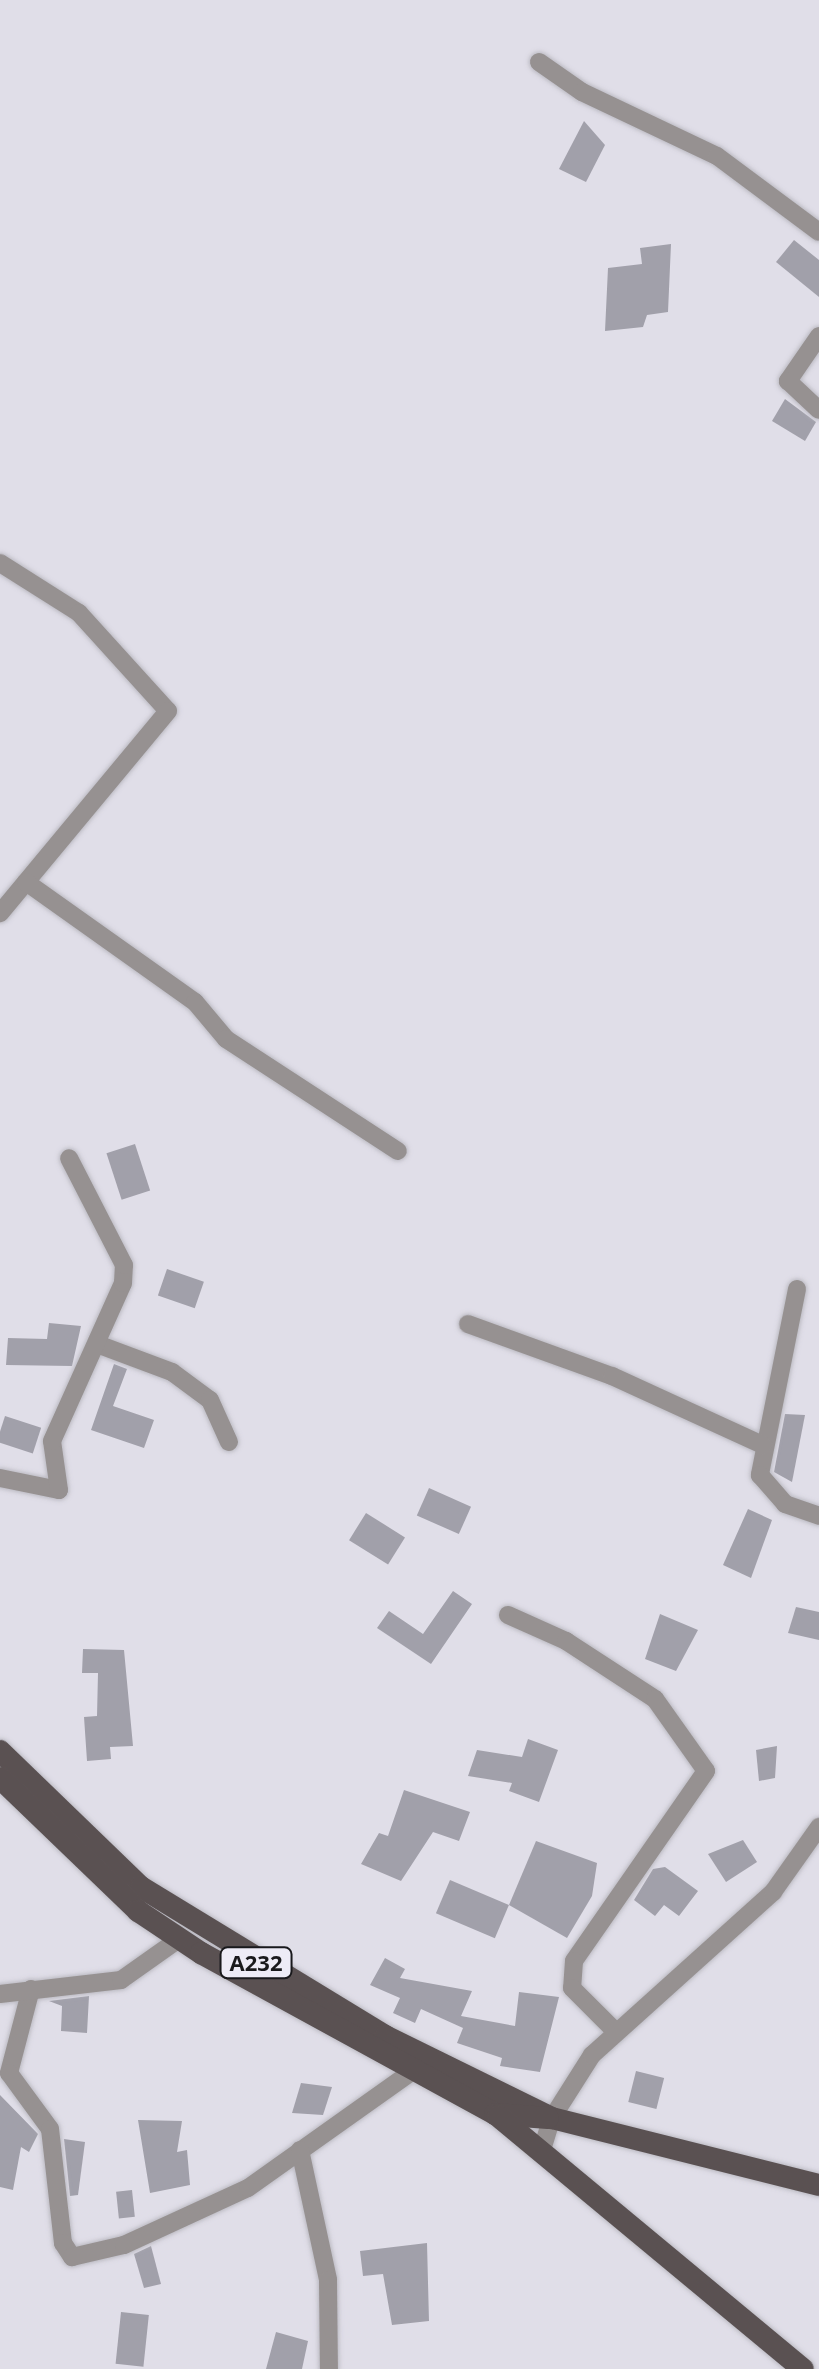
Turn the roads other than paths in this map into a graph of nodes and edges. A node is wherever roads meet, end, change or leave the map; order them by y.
1 (539, 62) dead end
2 (819, 232) edge
3 (819, 336) edge
4 (819, 410) edge
5 (0, 562) edge
6 (26, 882) junction
7 (0, 913) edge
8 (398, 1151) dead end
9 (69, 1158) dead end
10 (797, 1290) dead end
11 (468, 1324) dead end
12 (97, 1344) junction
13 (229, 1442) dead end
14 (763, 1446) junction
15 (0, 1478) edge
16 (819, 1516) edge
17 (508, 1614) dead end
18 (0, 1750) edge
19 (0, 1778) edge
20 (819, 1828) edge
21 (179, 1939) junction
22 (32, 1990) junction
23 (0, 1994) edge
24 (615, 2031) junction
25 (414, 2070) junction
26 (495, 2114) junction
27 (552, 2118) junction
28 (300, 2150) junction
29 (541, 2152) junction
30 (819, 2185) edge
31 (329, 2369) edge
32 (804, 2369) edge

1 - 2 street
3 - 4 street
5 - 6 street
6 - 7 street
6 - 8 street
9 - 12 street
10 - 14 street
11 - 14 street
12 - 13 street
12 - 15 street
14 - 16 street
17 - 24 street
18 - 27 main road, A232
19 - 21 main road, A232
20 - 24 street
21 - 22 street
21 - 25 main road, A232
22 - 23 street
22 - 28 street
24 - 27 street
25 - 26 main road, A232
25 - 28 street
26 - 27 main road, A232
26 - 29 main road
27 - 29 street
27 - 30 main road, A232
28 - 31 street
29 - 32 main road

